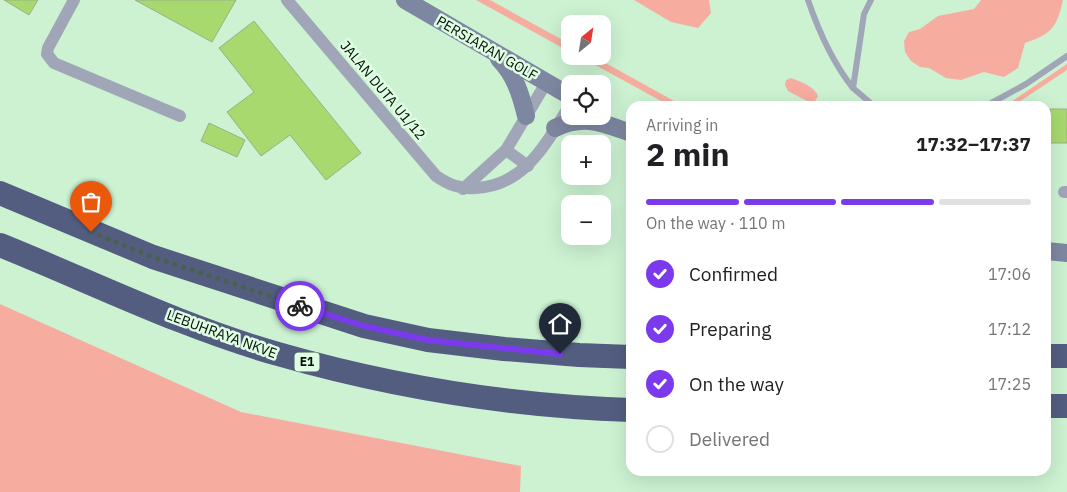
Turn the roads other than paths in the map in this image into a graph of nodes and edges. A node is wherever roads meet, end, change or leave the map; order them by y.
1 (74, 0) edge
2 (287, 0) edge
3 (405, 0) edge
4 (808, 0) edge
5 (871, 0) edge
6 (490, 50) junction
7 (1067, 56) edge
8 (546, 82) junction
9 (853, 88) junction
10 (561, 91) edge
11 (867, 101) edge
12 (995, 101) edge
13 (180, 116) dead end
14 (526, 116) junction
15 (561, 120) edge
16 (611, 120) edge
17 (556, 128) junction
18 (626, 129) edge
19 (626, 130) edge
20 (506, 150) junction
21 (528, 166) junction
22 (463, 189) junction
23 (0, 193) edge
24 (0, 245) edge
25 (1051, 251) edge
26 (1067, 253) edge
27 (1051, 356) edge
28 (1067, 356) edge
29 (626, 357) edge
30 (1051, 406) edge
31 (1067, 406) edge
32 (626, 410) edge

1 - 13 street
2 - 22 street, JALAN DUTA U1/12
3 - 6 street, PERSIARAN GOLF
4 - 9 lane
5 - 9 lane
6 - 8 street, PERSIARAN GOLF
6 - 14 street
7 - 12 lane
8 - 10 street, PERSIARAN GOLF
8 - 14 street
9 - 11 lane
14 - 20 street
15 - 17 street
16 - 18 street
17 - 19 street
17 - 21 street
20 - 21 street
20 - 22 street
21 - 22 street
23 - 29 highway
24 - 32 highway, LEBUHRAYA NKVE / E1
25 - 26 street
27 - 28 highway
30 - 31 highway

